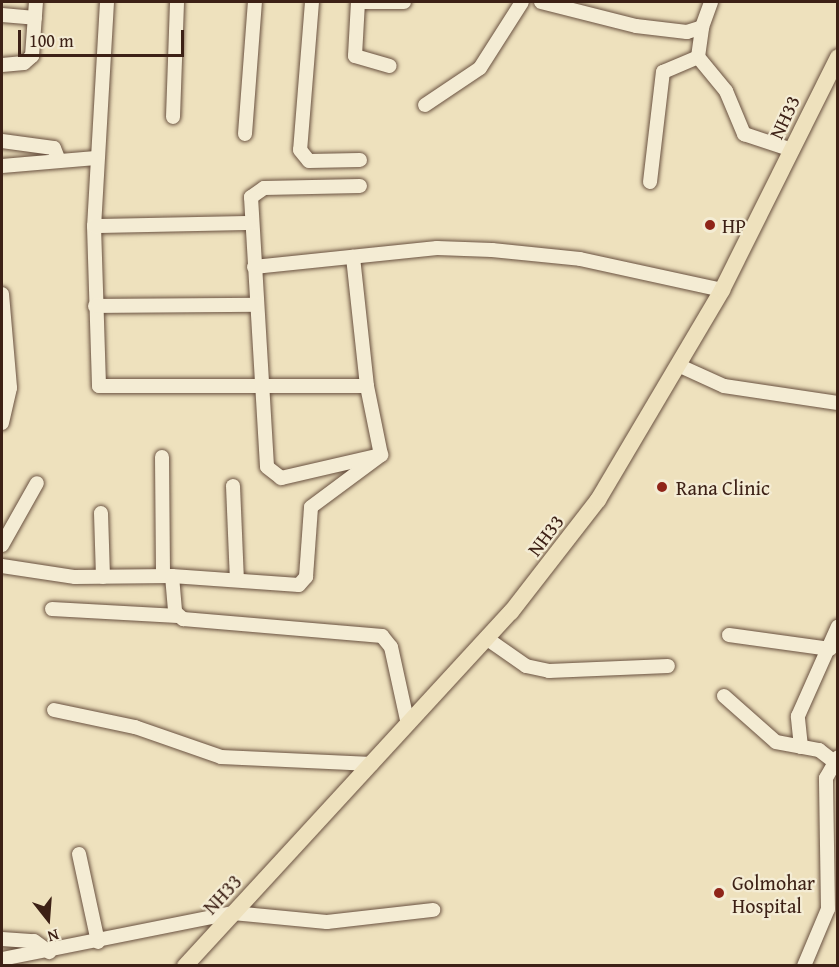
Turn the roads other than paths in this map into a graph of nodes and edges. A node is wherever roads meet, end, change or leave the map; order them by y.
1 (36, 2) edge
2 (106, 2) edge
3 (177, 2) edge
4 (255, 2) edge
5 (312, 2) edge
6 (358, 2) edge
7 (364, 2) edge
8 (404, 2) edge
9 (522, 2) edge
10 (548, 2) edge
11 (711, 2) edge
12 (2, 15) edge
13 (35, 18) junction
14 (702, 27) junction
15 (698, 57) junction
16 (837, 57) edge
17 (2, 65) edge
18 (390, 66) dead end
19 (425, 105) dead end
20 (173, 117) dead end
21 (244, 134) dead end
22 (2, 141) edge
23 (792, 150) junction
24 (96, 158) junction
25 (360, 160) dead end
26 (59, 161) junction
27 (2, 166) edge
28 (650, 182) dead end
29 (360, 186) dead end
30 (252, 223) junction
31 (94, 226) junction
32 (353, 257) junction
33 (254, 267) junction
34 (722, 290) junction
35 (2, 296) edge
36 (256, 305) junction
37 (95, 306) junction
38 (680, 366) junction
39 (262, 386) junction
40 (367, 386) junction
41 (837, 403) edge
42 (2, 419) edge
43 (381, 455) junction
44 (162, 457) dead end
45 (37, 483) dead end
46 (234, 486) dead end
47 (101, 513) dead end
48 (2, 545) edge
49 (2, 566) edge
50 (168, 576) junction
51 (103, 577) junction
52 (237, 580) junction
53 (52, 609) dead end
54 (178, 616) junction
55 (837, 626) edge
56 (729, 634) dead end
57 (486, 638) junction
58 (830, 649) junction
59 (668, 666) dead end
60 (724, 696) dead end
61 (54, 710) dead end
62 (408, 724) junction
63 (801, 747) junction
64 (835, 758) edge
65 (372, 764) junction
66 (79, 854) dead end
67 (433, 910) dead end
68 (232, 914) junction
69 (2, 939) edge
70 (98, 942) junction
71 (48, 952) junction
72 (2, 959) edge
73 (185, 966) edge
74 (804, 966) edge

1 - 13 street
2 - 24 street
3 - 20 street
4 - 21 street
5 - 25 street
6 - 18 street
7 - 8 street
9 - 19 street
10 - 14 street
11 - 14 street
12 - 13 street
13 - 17 street
14 - 15 street
15 - 23 street
15 - 28 street
16 - 23 main road, NH33
22 - 26 street
23 - 34 main road, NH33
24 - 26 street
24 - 31 street
26 - 27 street
29 - 30 street
30 - 31 street
30 - 33 street
31 - 37 street
32 - 33 street
32 - 34 street
32 - 40 street
33 - 36 street
34 - 38 main road, NH33
35 - 42 street
36 - 37 street
36 - 39 street
37 - 39 street
38 - 41 street
38 - 57 main road, NH33
39 - 40 street
39 - 43 street
40 - 43 street
43 - 52 street
44 - 50 street
45 - 48 street
46 - 52 street
47 - 51 street
49 - 51 street
50 - 51 street
50 - 52 street
50 - 54 street
53 - 54 street
54 - 62 street
55 - 58 street
56 - 58 street
57 - 59 street
57 - 62 main road, NH33
58 - 63 street
60 - 63 street
61 - 65 street
62 - 65 main road, NH33
63 - 64 street
64 - 74 street
65 - 68 main road, NH33
66 - 70 street
67 - 68 street
68 - 70 street
68 - 73 main road, NH33
69 - 71 street
70 - 71 street
71 - 72 street

